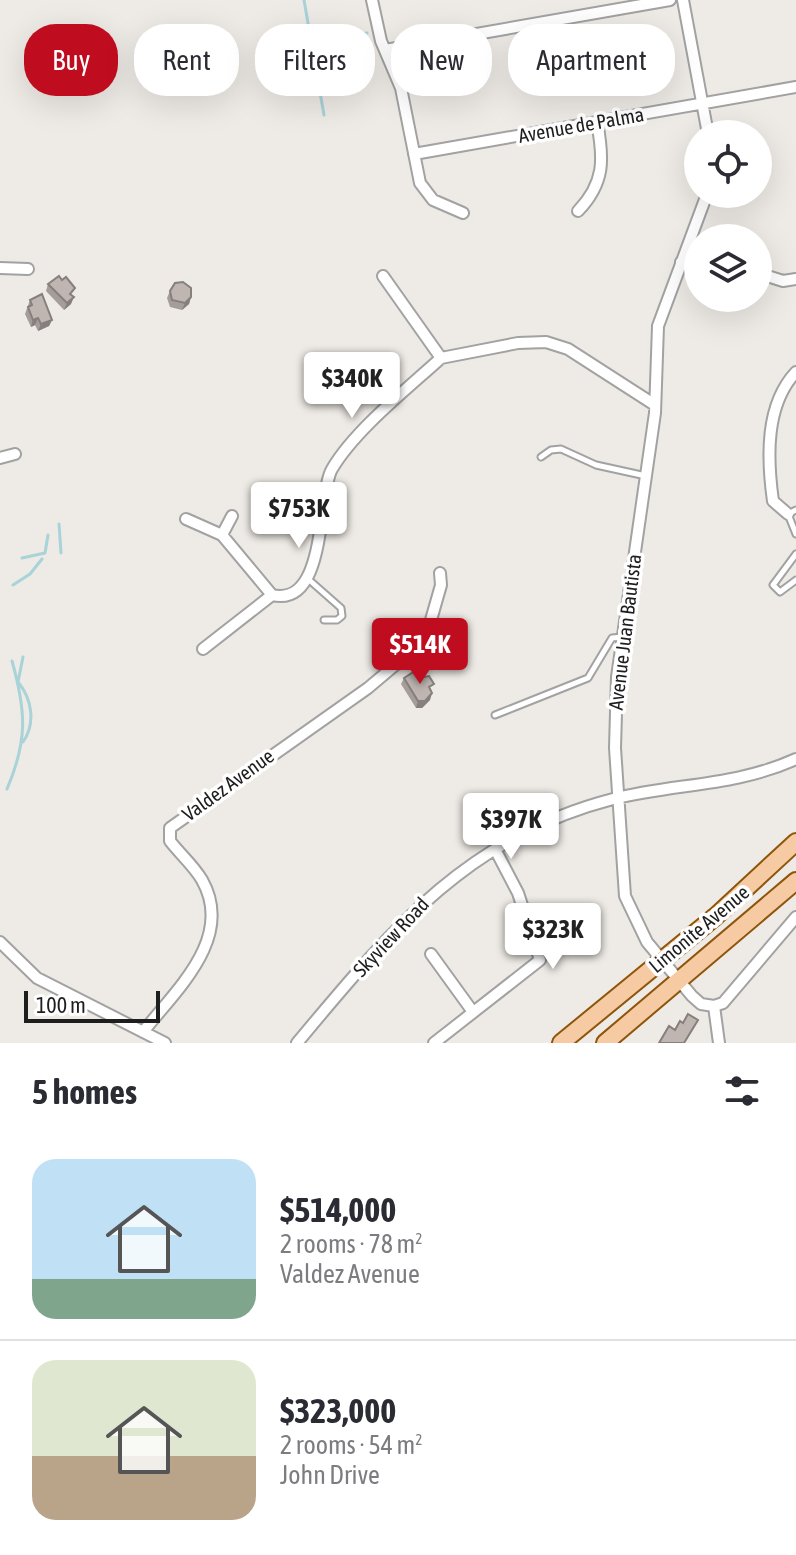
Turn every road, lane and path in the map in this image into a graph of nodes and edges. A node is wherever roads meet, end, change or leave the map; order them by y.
1 (372, 0) edge
2 (670, 0) edge
3 (683, 0) edge
4 (385, 50) junction
5 (796, 87) edge
6 (702, 103) junction
7 (705, 120) edge
8 (597, 122) junction
9 (414, 154) junction
10 (702, 208) edge
11 (578, 211) dead end
12 (463, 213) dead end
13 (681, 262) junction
14 (684, 263) edge
15 (0, 268) edge
16 (28, 269) dead end
17 (383, 276) dead end
18 (772, 277) edge
19 (796, 279) edge
20 (441, 358) junction
21 (796, 372) edge
22 (655, 405) junction
23 (15, 454) dead end
24 (541, 457) dead end
25 (0, 458) edge
26 (647, 476) junction
27 (792, 512) edge
28 (232, 516) dead end
29 (186, 519) dead end
30 (796, 534) edge
31 (222, 535) junction
32 (796, 554) edge
33 (440, 573) dead end
34 (306, 577) junction
35 (796, 580) edge
36 (272, 595) junction
37 (324, 620) dead end
38 (623, 637) junction
39 (203, 649) dead end
40 (495, 715) dead end
41 (796, 759) edge
42 (617, 798) junction
43 (796, 842) edge
44 (496, 851) junction
45 (796, 881) edge
46 (796, 917) edge
47 (0, 942) edge
48 (431, 954) dead end
49 (662, 961) junction
50 (681, 981) junction
51 (714, 1006) junction
52 (473, 1012) junction
53 (143, 1032) junction
54 (165, 1043) edge
55 (297, 1043) edge
56 (434, 1043) edge
57 (561, 1043) edge
58 (605, 1043) edge
59 (719, 1043) edge

1 - 4 street
2 - 4 street
3 - 6 street
4 - 9 street
5 - 6 street, Avenue de Palma
6 - 7 street
6 - 8 street, Avenue de Palma
8 - 9 street, Avenue de Palma
8 - 11 street
9 - 12 street
10 - 13 street, Avenue Juan Bautista
13 - 14 street
13 - 22 street, Avenue Juan Bautista
15 - 16 street
17 - 20 street
18 - 19 street
20 - 22 street
20 - 34 street
21 - 27 street
22 - 26 street, Avenue Juan Bautista
23 - 25 street
24 - 26 lane
26 - 38 street, Avenue Juan Bautista
27 - 30 lane
28 - 31 street
29 - 31 street
31 - 36 street
32 - 35 lane
33 - 53 street, Valdez Avenue
34 - 36 street
34 - 37 lane
36 - 39 street
38 - 40 lane
38 - 42 street, Avenue Juan Bautista
41 - 42 street, Skyview Road
42 - 44 street, Skyview Road
42 - 49 street, Avenue Juan Bautista
43 - 49 main road, Limonite Avenue
44 - 52 street
44 - 55 street, Skyview Road
45 - 50 main road, Limonite Avenue
46 - 51 street
47 - 53 street
48 - 52 street
49 - 50 street, Avenue Juan Bautista
49 - 57 main road, Limonite Avenue
50 - 51 street, Avenue Juan Bautista
50 - 58 main road, Limonite Avenue
51 - 59 street
52 - 56 street
53 - 54 street

